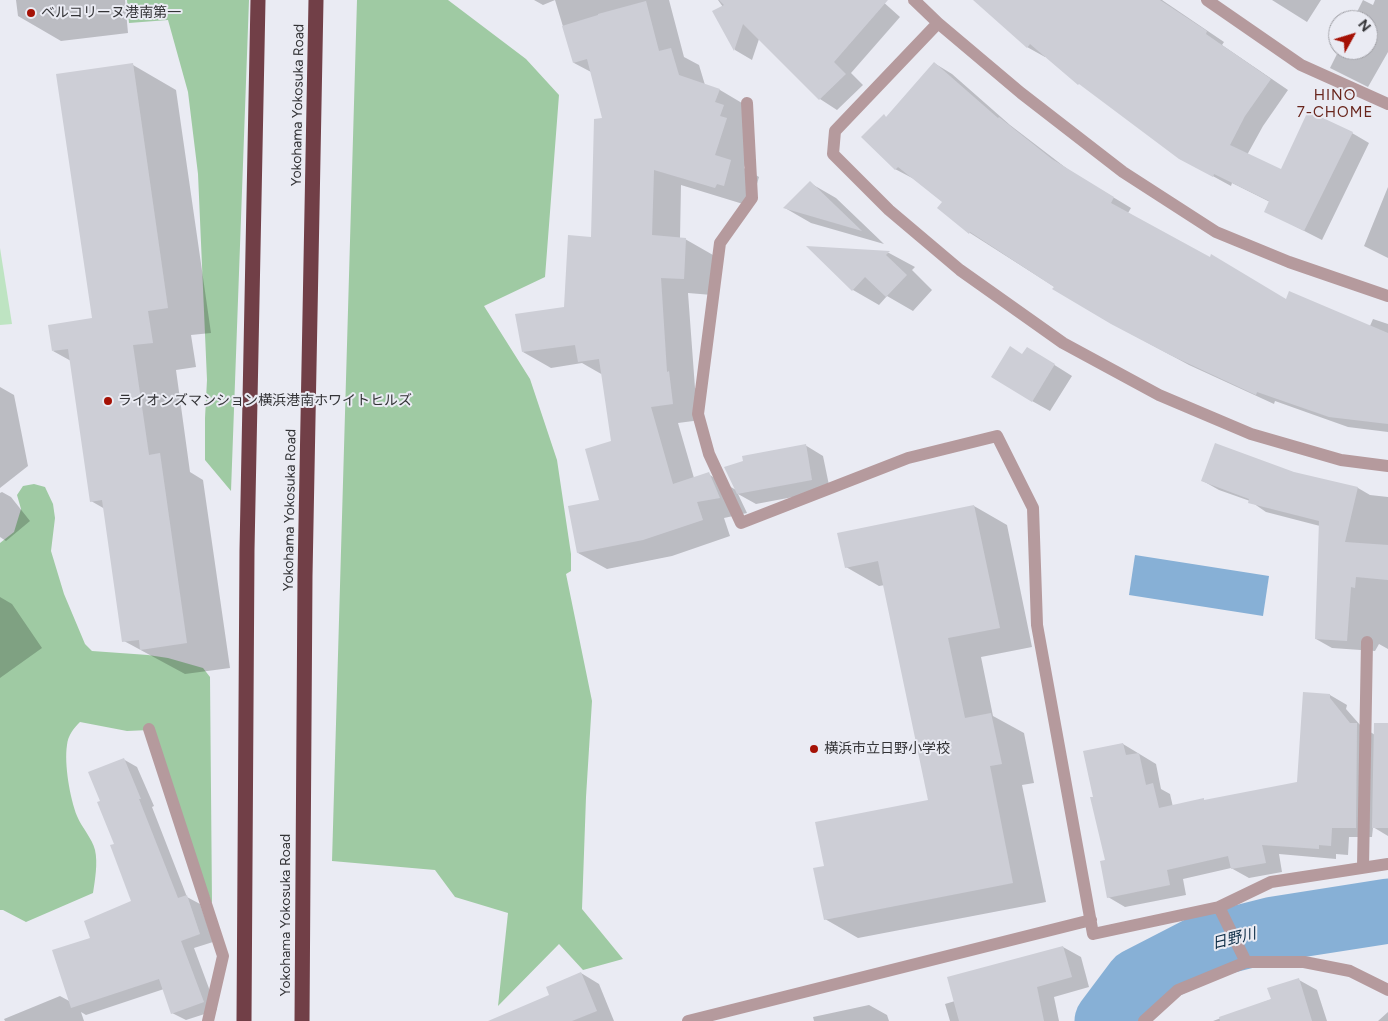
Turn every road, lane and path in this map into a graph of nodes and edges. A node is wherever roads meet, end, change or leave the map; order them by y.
1 (258, 0) edge
2 (316, 0) edge
3 (914, 0) edge
4 (1207, 0) edge
5 (938, 24) junction
6 (747, 103) dead end
7 (1388, 104) edge
8 (1388, 296) edge
9 (1388, 466) edge
10 (1367, 642) dead end
11 (149, 729) dead end
12 (1388, 864) edge
13 (1363, 868) junction
14 (1219, 907) junction
15 (1091, 920) junction
16 (1246, 962) junction
17 (1388, 990) edge
18 (208, 1021) edge
19 (244, 1021) edge
20 (302, 1021) edge
21 (688, 1021) edge
22 (1144, 1021) edge

1 - 19 highway
2 - 20 highway, Yokohama Yokosuka Road
3 - 5 street
4 - 7 street
5 - 8 street
5 - 9 street
6 - 15 street
10 - 13 street
11 - 18 street
12 - 13 street
13 - 14 street
14 - 15 street
14 - 16 street
15 - 21 street
16 - 17 street
16 - 22 street

